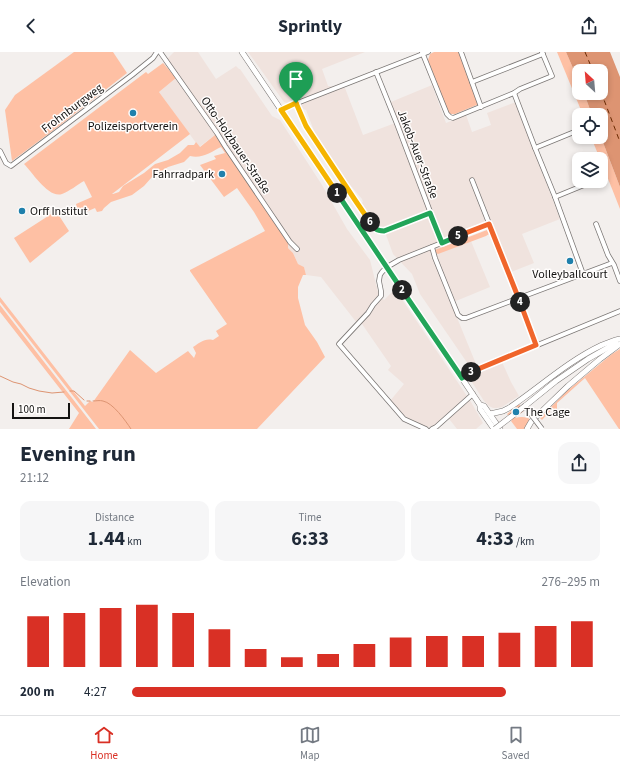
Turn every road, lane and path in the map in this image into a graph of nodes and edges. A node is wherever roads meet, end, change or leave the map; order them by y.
1 (158, 52) edge
2 (242, 52) edge
3 (428, 52) edge
4 (461, 52) edge
5 (422, 53) edge
6 (542, 53) edge
7 (376, 72) junction
8 (472, 82) junction
9 (514, 93) junction
10 (296, 103) junction
11 (481, 106) junction
12 (281, 110) junction
13 (572, 133) edge
14 (535, 148) junction
15 (0, 151) edge
16 (472, 180) dead end
17 (577, 188) edge
18 (556, 197) junction
19 (430, 213) junction
20 (489, 224) junction
21 (596, 224) dead end
22 (442, 243) junction
23 (432, 247) junction
24 (297, 248) dead end
25 (612, 264) junction
26 (387, 267) junction
27 (583, 274) junction
28 (620, 281) edge
29 (518, 299) junction
30 (620, 311) edge
31 (620, 340) edge
32 (620, 344) edge
33 (536, 345) junction
34 (462, 378) junction
35 (473, 394) junction
36 (480, 405) junction
37 (525, 406) junction
38 (490, 414) junction
39 (426, 429) edge
40 (432, 429) edge
41 (494, 429) edge
42 (500, 429) edge
43 (527, 429) edge
44 (542, 429) edge

1 - 15 street, Frohnburgweg
1 - 24 street, Otto-Holzbauer-Straße
2 - 12 main road
3 - 5 street
4 - 8 street
5 - 7 street
5 - 11 street
6 - 8 street
6 - 9 street
7 - 10 street
7 - 19 street, Jakob-Auer-Straße
8 - 11 street
9 - 11 street
9 - 14 street
10 - 12 street
10 - 19 street
12 - 26 main road
13 - 14 street
14 - 18 street
16 - 20 street
17 - 18 street
18 - 27 street
19 - 22 street, Jakob-Auer-Straße
20 - 22 street
20 - 29 street
21 - 25 street
22 - 23 street
23 - 26 street
23 - 29 street
25 - 27 street
25 - 28 street
26 - 34 main road
26 - 39 street
27 - 29 street
29 - 33 street
30 - 33 street
31 - 37 main road
31 - 38 main road
32 - 43 main road
33 - 34 street
34 - 35 main road
35 - 36 main road
35 - 40 street
36 - 38 main road
36 - 41 main road
37 - 41 main road, bridge
37 - 44 street, bridge
38 - 42 main road

